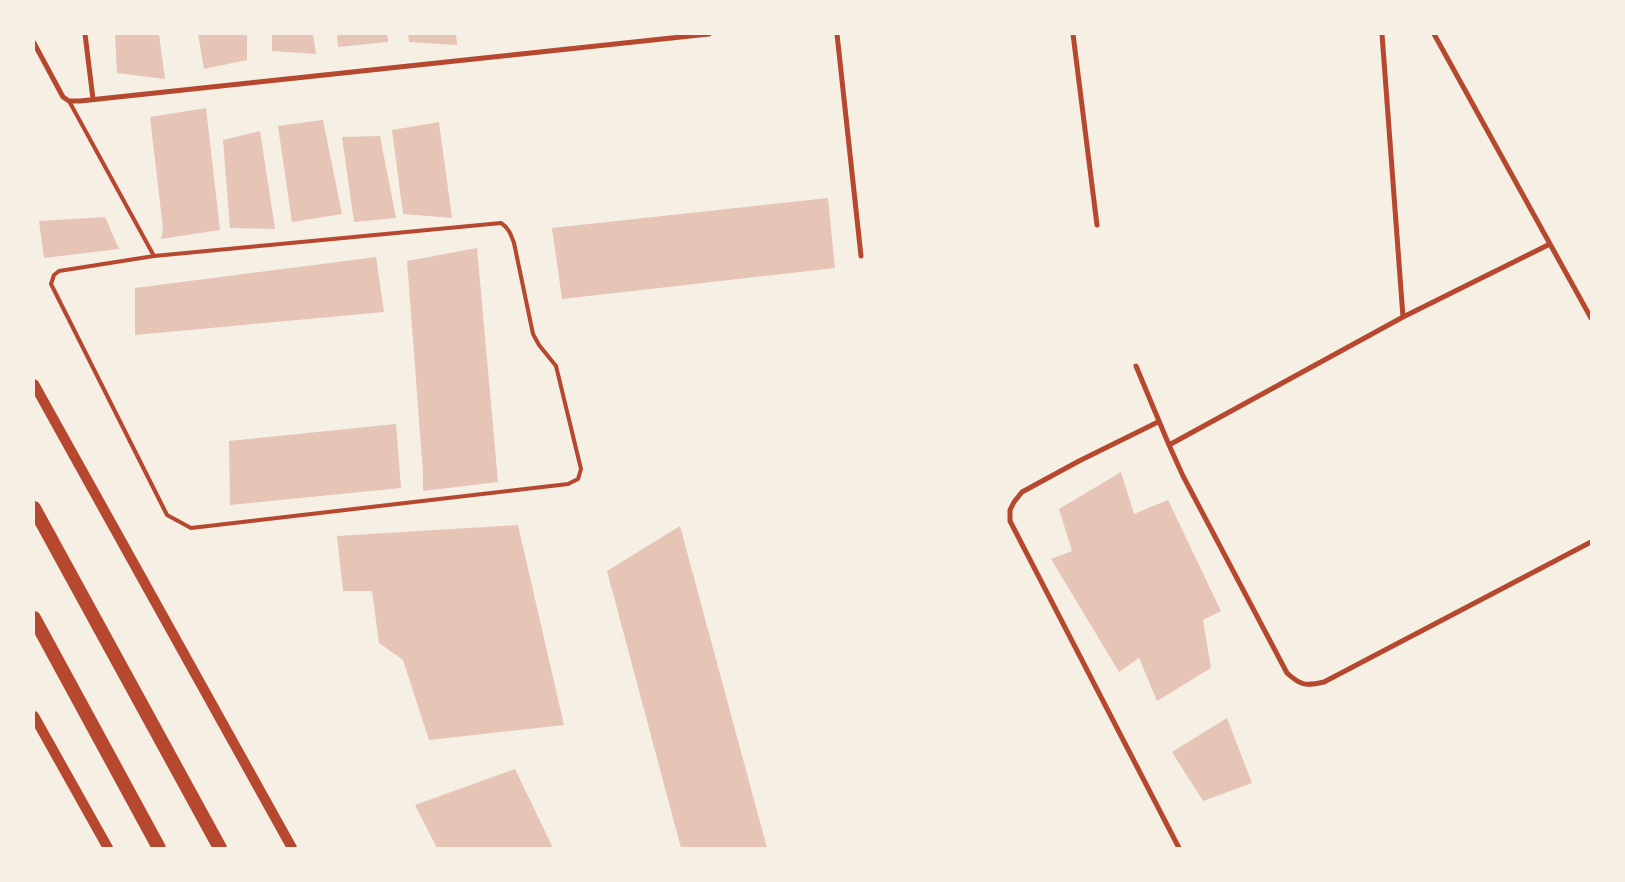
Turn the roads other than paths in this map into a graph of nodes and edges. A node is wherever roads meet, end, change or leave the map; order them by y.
1 (85, 34) edge
2 (709, 34) edge
3 (837, 34) edge
4 (1072, 34) edge
5 (1382, 34) edge
6 (1434, 34) edge
7 (34, 43) edge
8 (93, 99) junction
9 (69, 100) junction
10 (1097, 224) dead end
11 (1550, 244) junction
12 (154, 256) junction
13 (861, 256) dead end
14 (1404, 318) junction
15 (1591, 318) edge
16 (1136, 366) dead end
17 (34, 384) edge
18 (1158, 422) junction
19 (1169, 445) junction
20 (34, 508) edge
21 (1591, 542) edge
22 (34, 618) edge
23 (34, 716) edge
24 (108, 848) edge
25 (159, 848) edge
26 (220, 848) edge
27 (292, 848) edge
28 (1180, 848) edge

1 - 8 street
2 - 8 street
3 - 13 street
4 - 10 street
5 - 14 street
6 - 11 street
7 - 9 street
8 - 9 street
9 - 12 lane
11 - 14 street
11 - 15 street
12 - 12 lane
14 - 19 street
16 - 18 street
17 - 27 main road
18 - 19 street
18 - 28 street
19 - 21 street
20 - 26 highway
22 - 25 highway
23 - 24 main road

